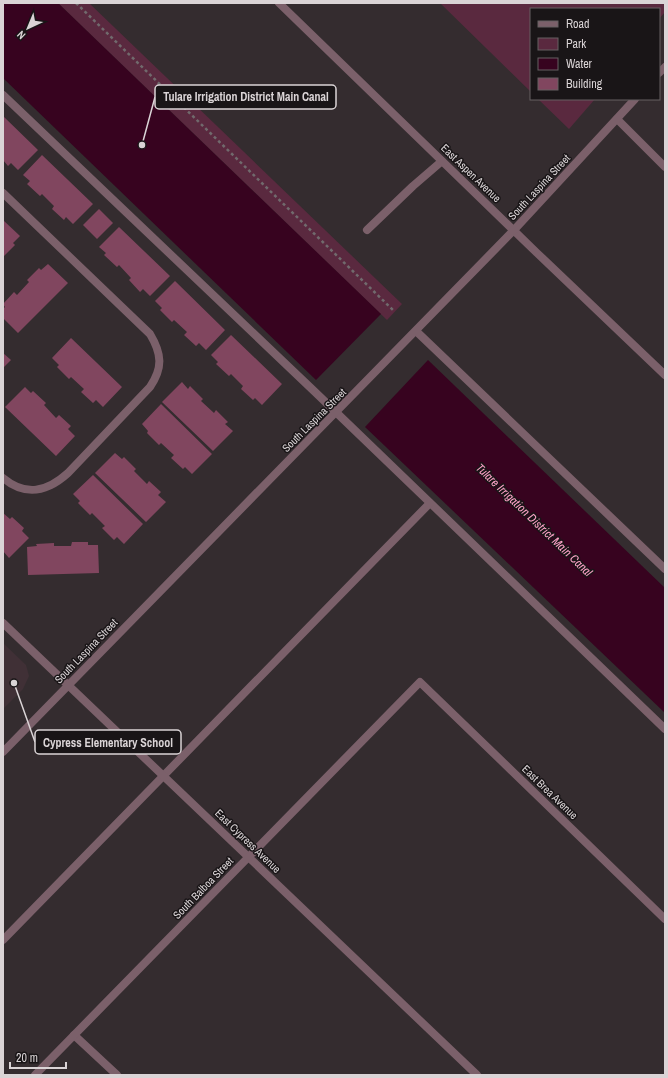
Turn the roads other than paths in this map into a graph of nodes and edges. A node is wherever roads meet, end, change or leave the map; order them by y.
1 (279, 3) edge
2 (3, 95) edge
3 (634, 100) edge
4 (617, 119) junction
5 (442, 161) junction
6 (665, 167) edge
7 (3, 193) edge
8 (367, 230) dead end
9 (514, 230) junction
10 (416, 331) junction
11 (665, 375) edge
12 (336, 412) junction
13 (3, 478) edge
14 (430, 503) junction
15 (665, 569) edge
16 (3, 624) edge
17 (420, 682) joint
18 (68, 685) junction
19 (665, 729) edge
20 (3, 752) edge
21 (164, 777) junction
22 (248, 857) junction
23 (665, 918) edge
24 (3, 940) edge
25 (74, 1035) junction
26 (35, 1075) edge
27 (117, 1075) edge
28 (477, 1075) edge

1 - 5 street, East Aspen Avenue
2 - 12 street
3 - 4 street, South Laspina Street
4 - 6 street
4 - 9 street, South Laspina Street
5 - 8 street
5 - 9 street, East Aspen Avenue
7 - 13 street
9 - 10 street, South Laspina Street
9 - 11 street, East Aspen Avenue
10 - 12 street, South Laspina Street
10 - 15 street
12 - 14 street
12 - 18 street, South Laspina Street
14 - 19 street
14 - 21 street
16 - 18 street, East Cypress Avenue
17 - 22 street, South Balboa Street
17 - 23 street, East Brea Avenue
18 - 20 street, South Laspina Street
18 - 21 street, East Cypress Avenue
21 - 22 street, East Cypress Avenue
21 - 24 street
22 - 25 street, South Balboa Street
22 - 28 street, East Cypress Avenue
25 - 26 street, South Balboa Street
25 - 27 street

